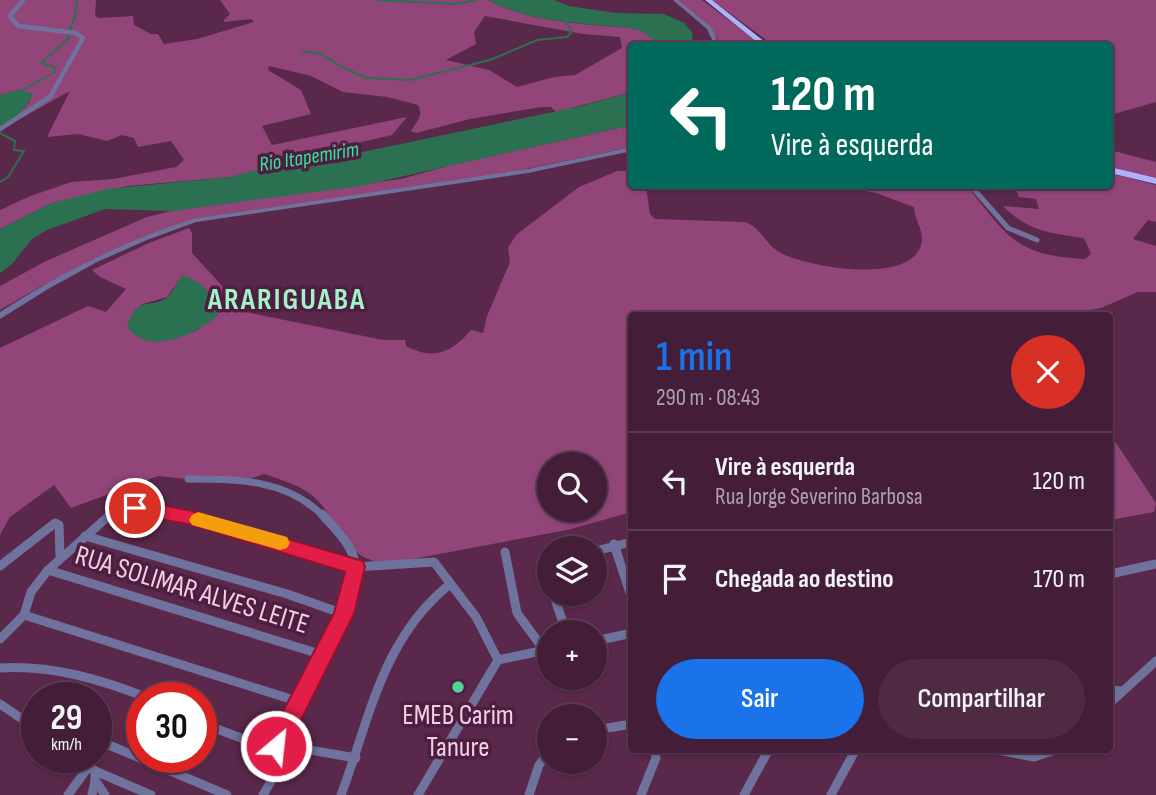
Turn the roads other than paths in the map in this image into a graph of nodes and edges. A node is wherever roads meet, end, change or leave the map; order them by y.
1 (23, 0) edge
2 (675, 0) edge
3 (708, 0) edge
4 (716, 42) edge
5 (762, 42) edge
6 (0, 128) edge
7 (628, 150) edge
8 (1113, 171) edge
9 (1156, 181) edge
10 (974, 189) edge
11 (1037, 240) dead end
12 (0, 316) edge
13 (188, 479) dead end
14 (85, 536) junction
15 (628, 542) edge
16 (614, 544) junction
17 (607, 547) edge
18 (505, 552) dead end
19 (60, 557) junction
20 (1156, 564) edge
21 (0, 566) edge
22 (356, 567) junction
23 (48, 570) junction
24 (1113, 573) edge
25 (449, 585) junction
26 (628, 587) edge
27 (344, 614) junction
28 (24, 615) junction
29 (628, 634) edge
30 (537, 638) edge
31 (607, 638) edge
32 (0, 639) edge
33 (537, 652) edge
34 (323, 655) junction
35 (498, 660) junction
36 (1156, 661) edge
37 (0, 668) edge
38 (126, 689) edge
39 (1113, 691) edge
40 (1121, 691) junction
41 (1113, 700) edge
42 (300, 702) junction
43 (0, 704) edge
44 (21, 718) edge
45 (628, 725) edge
46 (607, 728) edge
47 (217, 729) edge
48 (112, 746) edge
49 (276, 746) junction
50 (290, 749) junction
51 (655, 753) edge
52 (767, 753) edge
53 (854, 753) edge
54 (1003, 753) edge
55 (1053, 753) edge
56 (356, 758) junction
57 (537, 771) edge
58 (92, 773) edge
59 (93, 773) edge
60 (93, 773) edge
61 (96, 773) edge
62 (68, 795) edge
63 (92, 795) edge
64 (104, 795) edge
65 (151, 795) edge
66 (227, 795) edge
67 (263, 795) edge
68 (341, 795) edge
69 (418, 795) edge
70 (529, 795) edge
71 (641, 795) edge
72 (744, 795) edge
73 (831, 795) edge

1 - 6 street
2 - 4 street
3 - 5 highway
7 - 12 street
8 - 9 highway
10 - 11 street
13 - 22 street
14 - 19 street
14 - 22 street
14 - 27 street
15 - 16 street
16 - 17 street
16 - 26 street
18 - 30 street
19 - 21 street
19 - 23 street
20 - 24 street
22 - 25 street
22 - 27 street
23 - 28 street
23 - 34 street, RUA SOLIMAR ALVES LEITE
25 - 35 street
25 - 56 street
27 - 34 street
28 - 32 street
28 - 42 street
29 - 31 street
33 - 35 street
34 - 42 street
35 - 69 street
36 - 40 street
37 - 38 street
39 - 40 street
40 - 41 street
42 - 49 street
43 - 44 street
45 - 46 street
47 - 49 street
48 - 66 street
49 - 50 street
50 - 56 street
50 - 67 street
51 - 71 street
52 - 72 street
53 - 73 street
54 - 55 street
56 - 68 street
57 - 70 street
58 - 62 street
59 - 63 street
60 - 64 street
61 - 65 street

